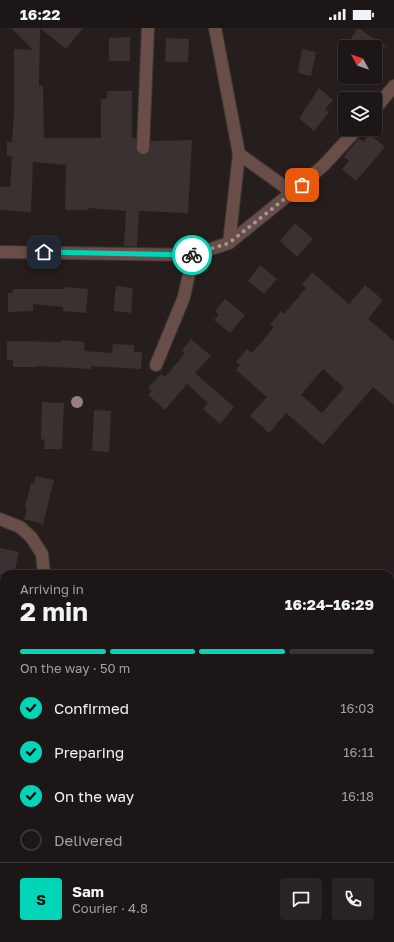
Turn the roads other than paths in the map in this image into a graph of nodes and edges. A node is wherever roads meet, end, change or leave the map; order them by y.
1 (148, 28) edge
2 (215, 28) edge
3 (394, 86) edge
4 (382, 100) edge
5 (351, 136) edge
6 (144, 148) dead end
7 (239, 154) junction
8 (292, 192) junction
9 (229, 243) junction
10 (0, 252) edge
11 (193, 255) junction
12 (156, 365) dead end
13 (0, 519) edge
14 (44, 570) edge

1 - 6 street
2 - 7 street
3 - 4 street
5 - 8 street
7 - 8 street
7 - 9 street
8 - 9 street
9 - 11 street
10 - 11 street
11 - 12 street
13 - 14 street

